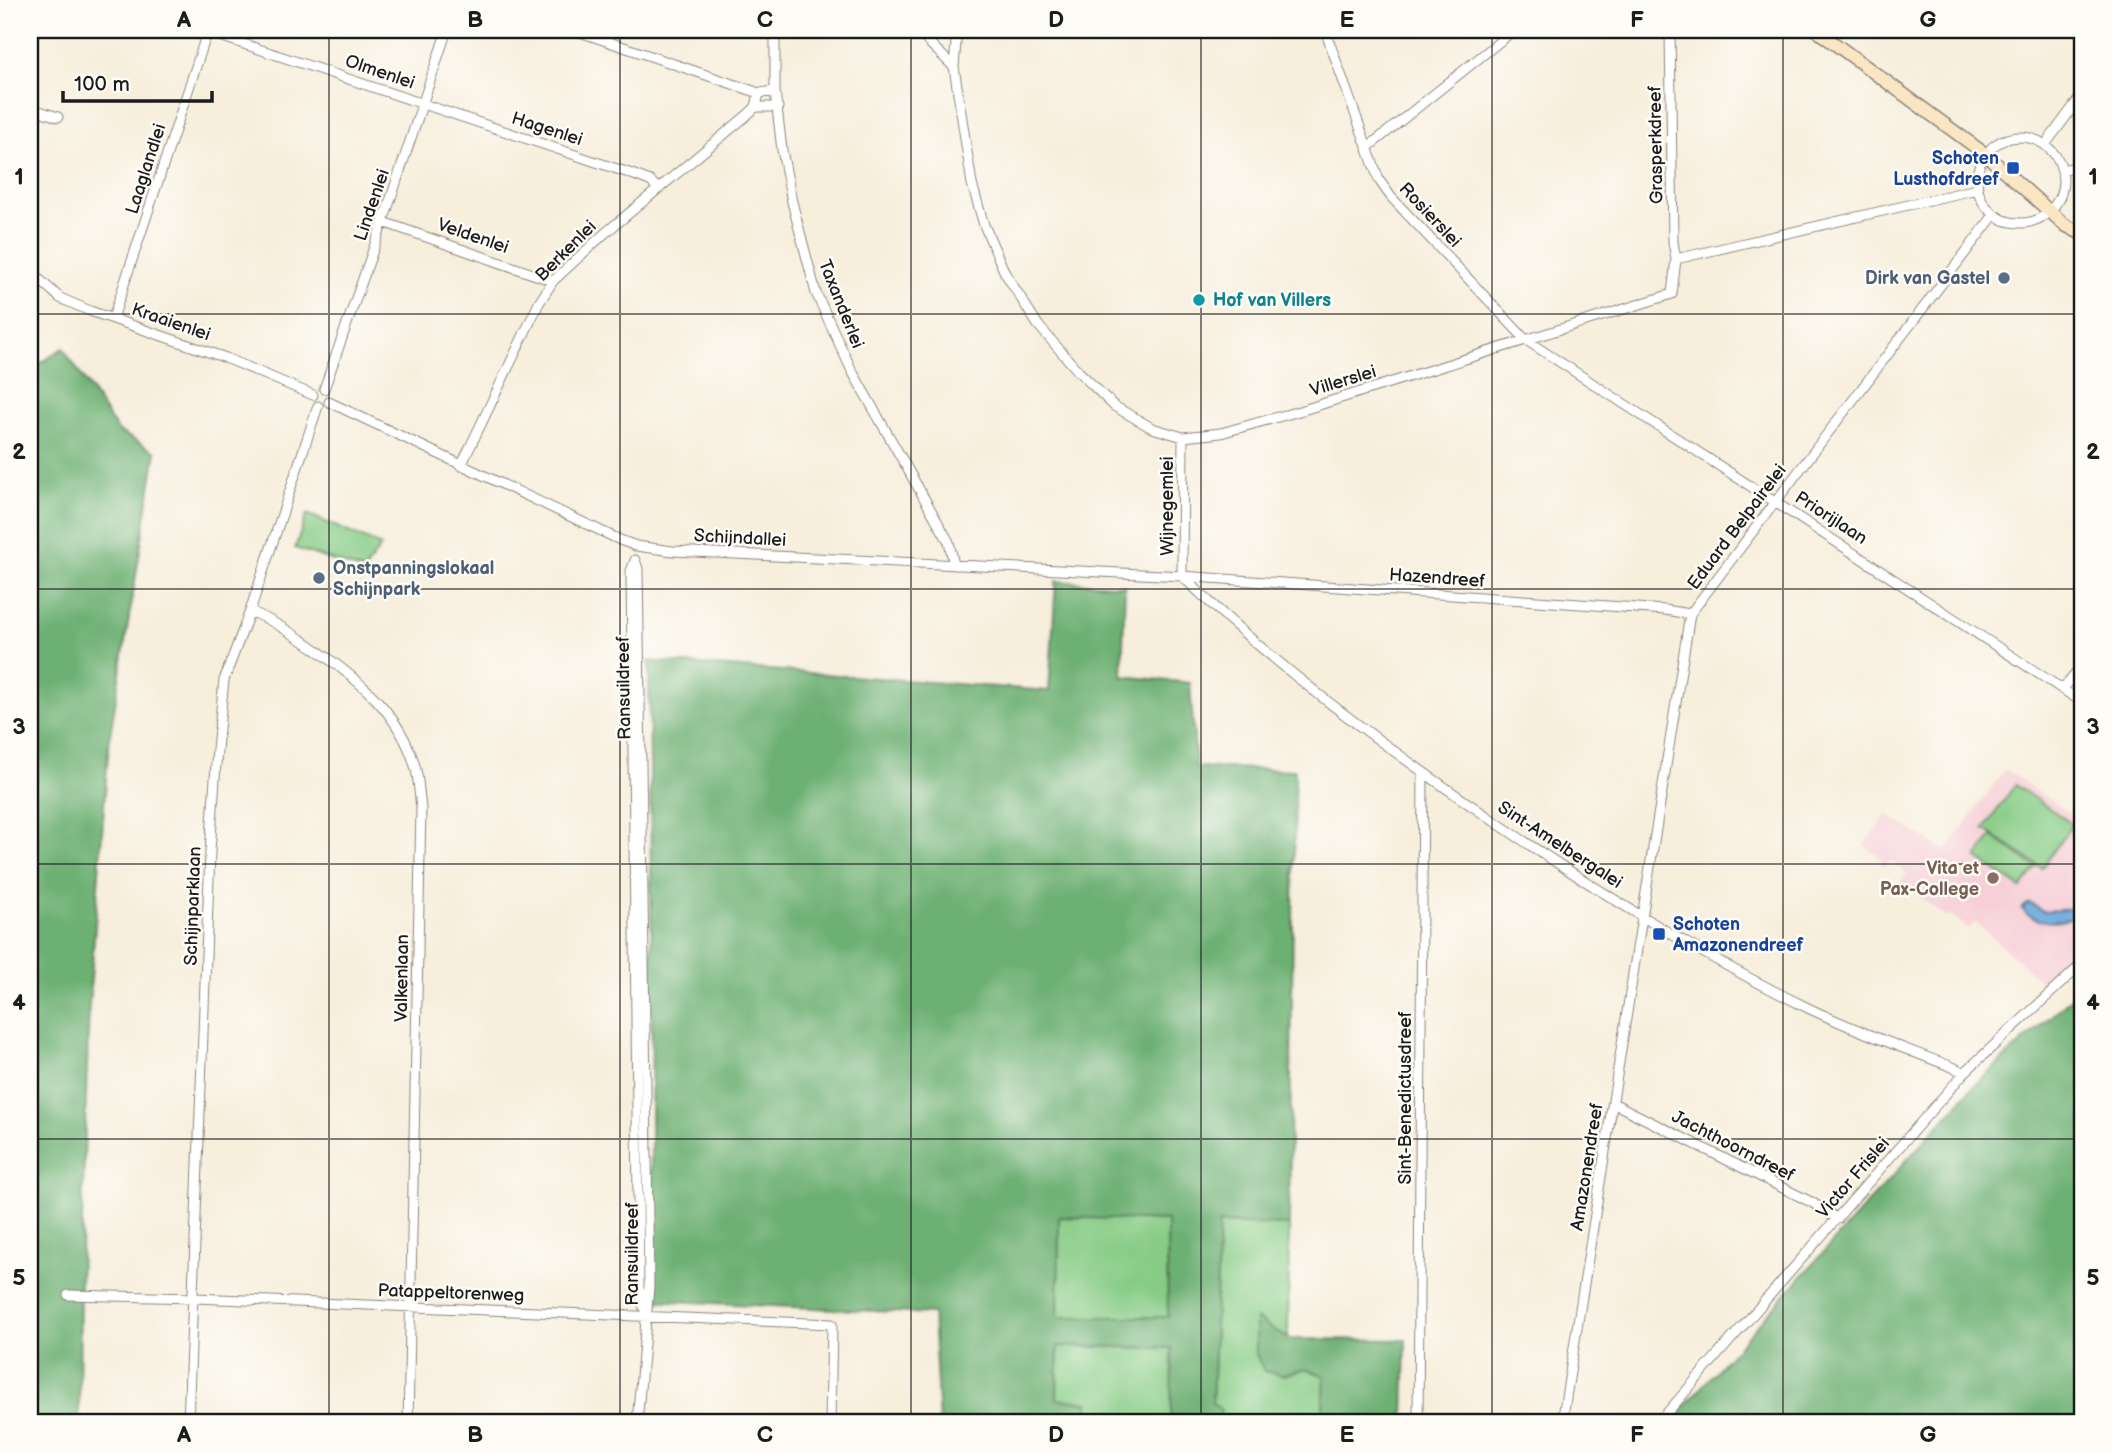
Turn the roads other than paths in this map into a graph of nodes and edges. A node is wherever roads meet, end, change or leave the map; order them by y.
1 (447, 30) edge
2 (574, 30) edge
3 (775, 30) edge
4 (916, 30) edge
5 (957, 30) edge
6 (1325, 30) edge
7 (1514, 30) edge
8 (1670, 30) edge
9 (1816, 30) edge
10 (208, 31) edge
11 (954, 67) junction
12 (775, 91) junction
13 (759, 93) junction
14 (2082, 96) edge
15 (422, 103) junction
16 (756, 107) junction
17 (778, 107) junction
18 (30, 108) edge
19 (58, 117) dead end
20 (2045, 145) junction
21 (1367, 148) junction
22 (1985, 154) junction
23 (2082, 165) edge
24 (2062, 170) junction
25 (659, 189) junction
26 (1977, 189) junction
27 (2049, 211) junction
28 (1994, 215) junction
29 (383, 222) junction
30 (2082, 234) edge
31 (1676, 259) junction
32 (30, 266) edge
33 (553, 281) junction
34 (113, 318) junction
35 (1526, 340) junction
36 (324, 389) junction
37 (313, 395) junction
38 (328, 402) junction
39 (318, 406) junction
40 (1183, 437) junction
41 (461, 466) junction
42 (1776, 502) junction
43 (636, 546) junction
44 (954, 565) junction
45 (1182, 576) junction
46 (250, 611) junction
47 (1689, 614) junction
48 (2082, 666) edge
49 (2063, 689) junction
50 (2082, 702) edge
51 (1423, 773) junction
52 (1642, 916) junction
53 (2082, 964) edge
54 (1964, 1073) junction
55 (1613, 1103) junction
56 (1838, 1219) junction
57 (68, 1295) dead end
58 (194, 1298) junction
59 (410, 1307) junction
60 (647, 1317) junction
61 (188, 1423) edge
62 (408, 1423) edge
63 (637, 1423) edge
64 (830, 1423) edge
65 (1418, 1423) edge
66 (1562, 1423) edge
67 (1658, 1423) edge

1 - 15 street, Lindenlei
2 - 13 street
3 - 12 street, Taxanderlei
4 - 11 street
5 - 11 street, Villerslei
6 - 21 street, Rosierslei
7 - 21 street
8 - 31 street, Grasperkdreef
9 - 22 street
10 - 15 street, Olmenlei
10 - 34 street, Laaglandlei
11 - 40 street, Villerslei
12 - 13 street
12 - 17 street, Taxanderlei
13 - 16 street
14 - 20 street
15 - 25 street, Hagenlei
15 - 29 street, Lindenlei
16 - 17 street
16 - 25 street, Berkenlei
17 - 44 street, Taxanderlei
18 - 19 street
20 - 22 street
20 - 24 street
21 - 35 street, Rosierslei
22 - 26 street
22 - 27 street
23 - 24 street
24 - 27 street
25 - 33 street, Berkenlei
26 - 28 street
26 - 31 street
27 - 28 street
27 - 30 street
28 - 42 street, Eduard Belpairelei
29 - 33 street, Veldenlei
29 - 36 street, Lindenlei
31 - 35 street, Villerslei
32 - 34 street, Kraaienlei
33 - 41 street, Berkenlei
34 - 37 street, Kraaienlei
35 - 40 street, Villerslei
35 - 42 street, Priorijlaan
36 - 37 street
36 - 38 street
37 - 39 street
38 - 39 street
38 - 41 street, Schijndallei
39 - 46 street, Schijnparklaan
40 - 45 street, Wijnegemlei
41 - 43 street, Schijndallei
42 - 47 street, Eduard Belpairelei
42 - 49 street, Priorijlaan
43 - 44 street, Schijndallei
43 - 60 street, Ransuildreef
44 - 45 street, Schijndallei
45 - 47 street, Hazendreef
45 - 51 street, Sint-Amelbergalei
46 - 58 street, Schijnparklaan
46 - 59 street, Valkenlaan
47 - 52 street, Eduard Belpairelei
48 - 49 street
49 - 50 street, Priorijlaan
51 - 52 street, Sint-Amelbergalei
51 - 65 street, Sint-Benedictusdreef
52 - 54 street, Sint-Amelbergalei
52 - 55 street, Amazonendreef
53 - 54 street, Victor Frislei
54 - 56 street, Victor Frislei
55 - 56 street, Jachthoorndreef
55 - 66 street, Amazonendreef
56 - 67 street, Victor Frislei
57 - 58 street, Patappeltorenweg
58 - 59 street, Patappeltorenweg
58 - 61 street, Schijnparklaan
59 - 60 street, Patappeltorenweg
59 - 62 street, Valkenlaan
60 - 63 street, Ransuildreef
60 - 64 street, Patappeltorenweg

